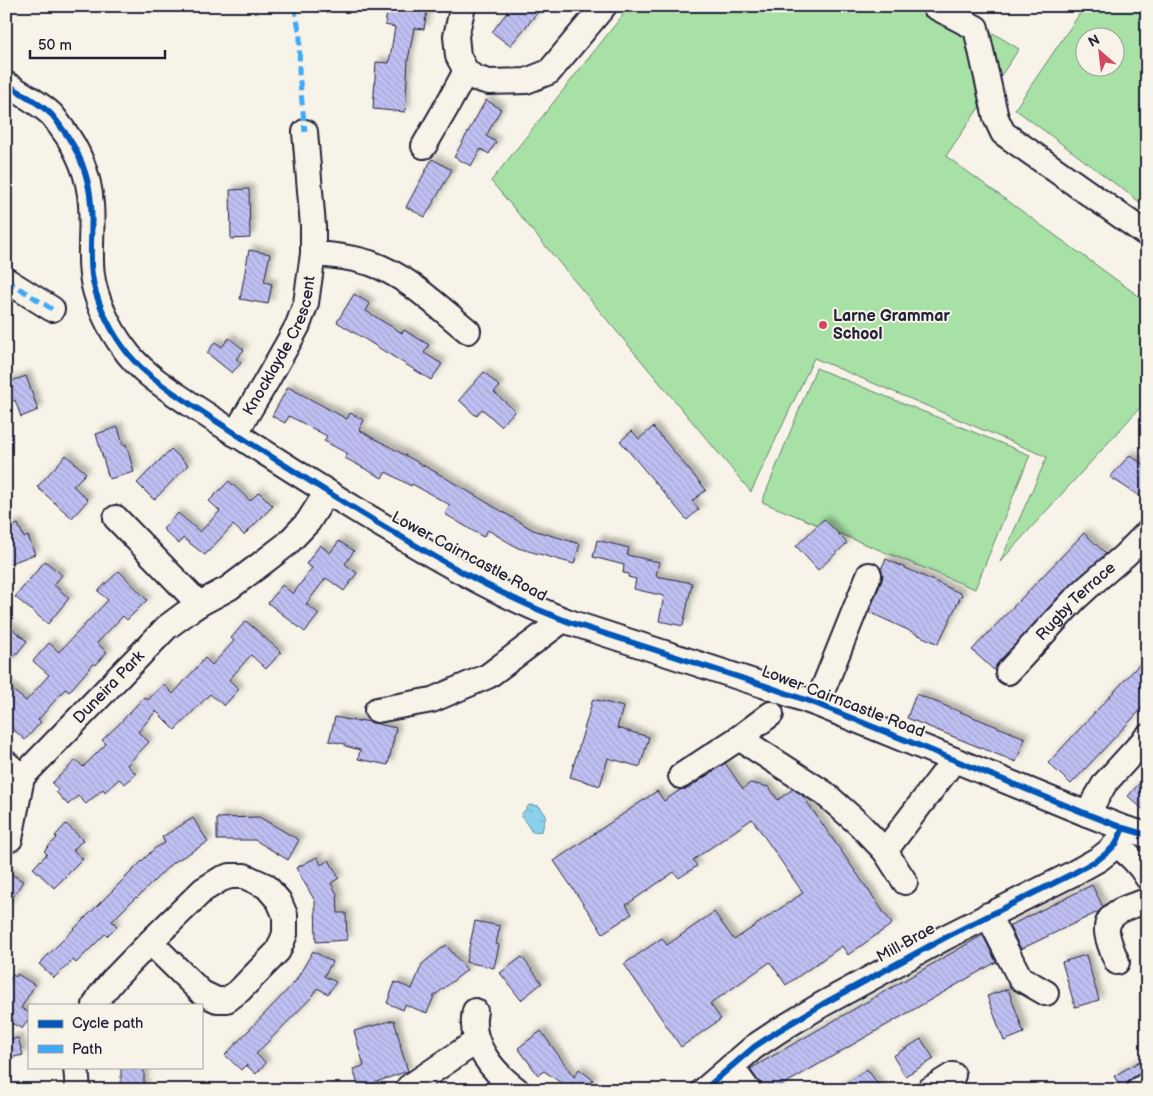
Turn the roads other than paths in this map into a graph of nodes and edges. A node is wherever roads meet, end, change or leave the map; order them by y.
1 (463, 6) edge
2 (604, 6) edge
3 (934, 6) edge
4 (466, 71) junction
5 (6, 84) edge
6 (305, 132) dead end
7 (424, 146) dead end
8 (1147, 233) edge
9 (313, 254) junction
10 (6, 280) edge
11 (52, 309) dead end
12 (468, 331) dead end
13 (235, 434) junction
14 (327, 492) junction
15 (116, 518) dead end
16 (1147, 533) edge
17 (870, 575) dead end
18 (199, 604) junction
19 (563, 620) junction
20 (1008, 672) dead end
21 (817, 704) junction
22 (378, 710) dead end
23 (771, 714) dead end
24 (1147, 737) edge
25 (739, 738) junction
26 (954, 760) junction
27 (14, 770) edge
28 (681, 776) dead end
29 (1087, 814) junction
30 (1119, 836) junction
31 (1147, 836) edge
32 (10, 839) dead end
33 (885, 851) junction
34 (1147, 877) edge
35 (905, 882) dead end
36 (1147, 901) edge
37 (988, 915) junction
38 (150, 942) junction
39 (1117, 962) dead end
40 (1046, 993) dead end
41 (96, 1004) edge
42 (475, 1011) dead end
43 (477, 1041) junction
44 (731, 1067) junction
45 (76, 1068) edge
46 (953, 1075) dead end
47 (1147, 1085) edge
48 (409, 1087) dead end
49 (78, 1090) edge
50 (517, 1090) edge
51 (704, 1090) edge
52 (748, 1090) edge
53 (929, 1090) edge
54 (1139, 1090) edge

1 - 4 street
2 - 4 street
3 - 8 street
4 - 7 street
5 - 13 street, Lower Cairncastle Road
6 - 9 street, Knocklayde Crescent
9 - 12 street, Knocklayde Crescent
9 - 13 street, Knocklayde Crescent
10 - 11 street
13 - 14 street, Lower Cairncastle Road
14 - 18 street, Duneira Park
14 - 19 street, Lower Cairncastle Road
15 - 18 street
16 - 20 street, Rugby Terrace
17 - 21 street
18 - 27 street, Duneira Park
19 - 21 street, Lower Cairncastle Road
19 - 22 street
21 - 26 street, Lower Cairncastle Road
23 - 25 street
24 - 29 street
25 - 28 street
25 - 33 street
26 - 29 street, Lower Cairncastle Road
26 - 33 street
27 - 32 street, Duneira Park
29 - 30 street, Lower Cairncastle Road
30 - 31 street, Lower Cairncastle Road
30 - 34 street
30 - 37 street, Mill Brae
33 - 35 street
36 - 39 street
37 - 40 street
37 - 44 street, Mill Brae
38 - 38 street
38 - 41 street
42 - 43 street
43 - 48 street
43 - 50 street
44 - 51 street, Mill Brae
44 - 52 street
45 - 49 street
46 - 53 street
47 - 54 street

